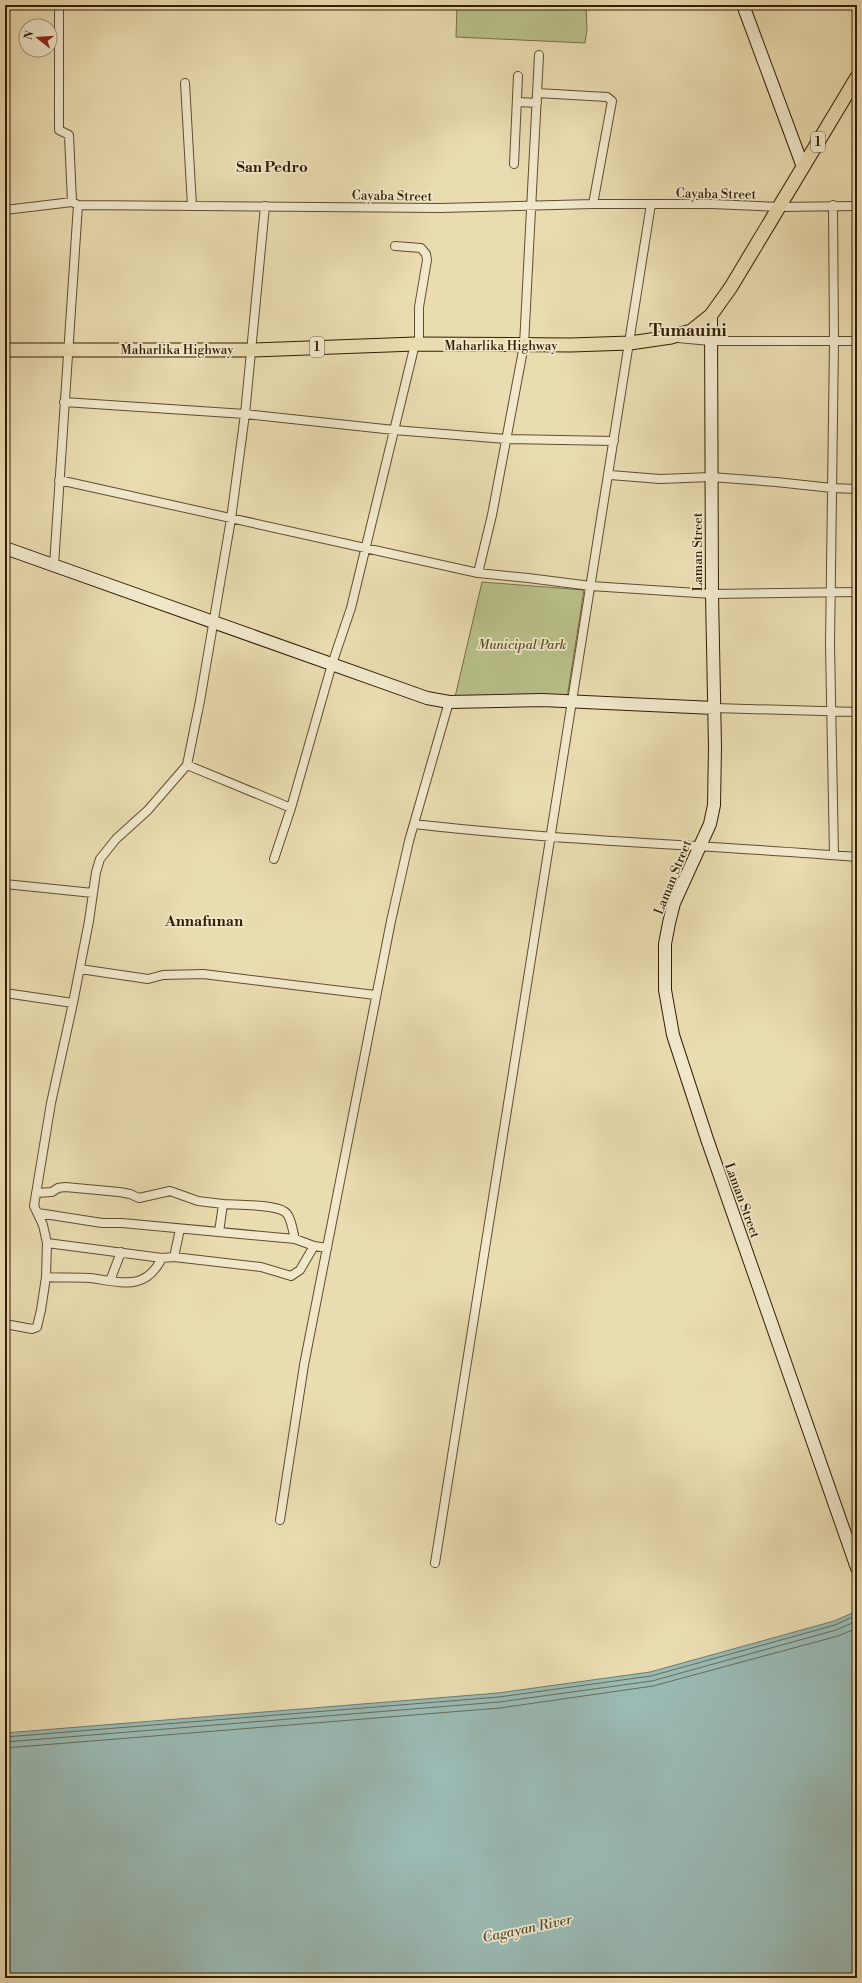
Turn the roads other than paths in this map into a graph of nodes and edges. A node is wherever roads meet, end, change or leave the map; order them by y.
1 (59, 5) edge
2 (743, 5) edge
3 (539, 55) dead end
4 (518, 76) dead end
5 (857, 77) edge
6 (185, 83) dead end
7 (537, 93) junction
8 (518, 102) junction
9 (536, 103) junction
10 (514, 164) dead end
11 (803, 167) junction
12 (75, 204) junction
13 (593, 204) junction
14 (652, 204) junction
15 (532, 205) junction
16 (833, 205) junction
17 (192, 206) junction
18 (265, 206) junction
19 (857, 206) edge
20 (779, 207) junction
21 (5, 210) edge
22 (395, 246) dead end
23 (711, 315) junction
24 (671, 337) junction
25 (710, 340) junction
26 (834, 341) junction
27 (857, 341) edge
28 (630, 343) junction
29 (417, 344) junction
30 (524, 345) junction
31 (69, 349) junction
32 (5, 350) edge
33 (251, 350) junction
34 (64, 402) junction
35 (245, 414) junction
36 (394, 430) junction
37 (506, 439) junction
38 (614, 441) junction
39 (610, 474) junction
40 (711, 477) junction
41 (60, 480) junction
42 (832, 488) junction
43 (857, 489) edge
44 (231, 519) junction
45 (5, 548) edge
46 (365, 548) junction
47 (54, 565) junction
48 (478, 574) junction
49 (591, 586) junction
50 (831, 592) junction
51 (857, 592) edge
52 (712, 594) junction
53 (214, 624) junction
54 (332, 664) junction
55 (450, 702) junction
56 (574, 702) junction
57 (714, 708) junction
58 (830, 711) junction
59 (857, 712) edge
60 (187, 765) junction
61 (291, 808) junction
62 (414, 824) junction
63 (551, 837) junction
64 (700, 845) junction
65 (834, 855) junction
66 (857, 857) edge
67 (274, 860) dead end
68 (5, 884) edge
69 (93, 893) junction
70 (80, 969) junction
71 (5, 993) edge
72 (375, 995) junction
73 (73, 1003) junction
74 (36, 1192) junction
75 (223, 1204) junction
76 (38, 1213) junction
77 (180, 1229) junction
78 (219, 1232) junction
79 (295, 1239) junction
80 (47, 1243) junction
81 (314, 1246) junction
82 (327, 1248) junction
83 (121, 1252) junction
84 (174, 1257) junction
85 (162, 1258) junction
86 (46, 1277) junction
87 (110, 1281) junction
88 (5, 1324) edge
89 (280, 1520) dead end
90 (435, 1563) dead end
91 (857, 1568) edge

1 - 12 street
2 - 11 main road
3 - 7 street
4 - 8 street
5 - 11 main road, Maharlika Highway / 1
6 - 17 street
7 - 9 street
7 - 13 street
8 - 9 street
8 - 10 street
9 - 15 street
11 - 20 main road, Maharlika Highway / 1
12 - 17 street, Cayaba Street
12 - 21 street, Cayaba Street
12 - 31 street
13 - 14 street, Cayaba Street
13 - 15 street, Cayaba Street
14 - 20 street, Cayaba Street
14 - 28 street
15 - 18 street, Cayaba Street
15 - 30 street
16 - 19 street, Cayaba Street
16 - 20 street, Cayaba Street
16 - 26 street
17 - 18 street, Cayaba Street
18 - 33 street
20 - 23 main road, Maharlika Highway / 1
22 - 29 street
23 - 24 main road, Maharlika Highway / 1
23 - 25 main road, Laman Street
24 - 25 street
24 - 28 main road, Maharlika Highway / 1
25 - 26 street
25 - 40 main road, Laman Street
26 - 27 street
26 - 42 street
28 - 30 main road, Maharlika Highway / 1
28 - 38 street
29 - 30 main road, Maharlika Highway / 1
29 - 33 main road, Maharlika Highway / 1
29 - 36 street
30 - 37 street
31 - 32 main road, Maharlika Highway / 1
31 - 33 main road, Maharlika Highway / 1
31 - 34 street
33 - 35 street
34 - 35 street
34 - 41 street
35 - 36 street
35 - 44 street
36 - 37 street
36 - 46 street
37 - 38 street
37 - 48 street
38 - 39 street
39 - 40 street
39 - 49 street
40 - 42 street
40 - 52 main road, Laman Street
41 - 44 street
41 - 47 street
42 - 43 street
42 - 50 street
44 - 46 street
44 - 53 street
45 - 47 main road
46 - 48 street
46 - 54 street
47 - 53 main road
48 - 49 street
49 - 52 street
49 - 56 street
50 - 51 street
50 - 52 street
50 - 58 street
52 - 57 main road, Laman Street
53 - 54 main road
53 - 60 street
54 - 55 main road
54 - 61 street
55 - 56 main road
55 - 62 street
56 - 57 main road
56 - 63 street
57 - 58 street
57 - 64 main road, Laman Street
58 - 59 street
58 - 65 street
60 - 61 street
60 - 69 street
61 - 67 street
62 - 63 street
62 - 72 street
63 - 64 street
63 - 90 street
64 - 65 street
64 - 91 main road, Laman Street
65 - 66 street
68 - 69 street
69 - 70 street
70 - 72 street
70 - 73 street
71 - 73 street
72 - 82 street
73 - 74 street
74 - 75 street
74 - 76 street
75 - 78 street
75 - 79 street
76 - 77 street
76 - 80 street
77 - 78 street
77 - 84 street
78 - 79 street
79 - 81 street
80 - 83 street
80 - 86 street
81 - 82 street
81 - 84 street
82 - 89 street
83 - 85 street
83 - 87 street
84 - 85 street
85 - 87 street
86 - 87 street
86 - 88 street

